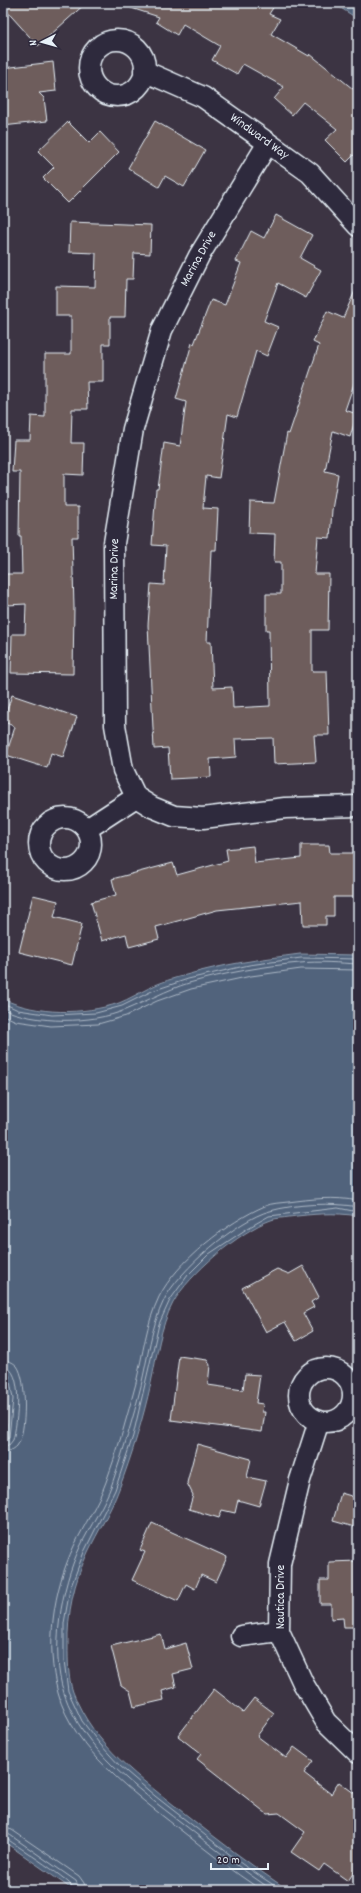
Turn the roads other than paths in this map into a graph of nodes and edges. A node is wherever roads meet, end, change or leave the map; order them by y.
1 (144, 71) dead end
2 (268, 143) junction
3 (358, 226) edge
4 (136, 796) junction
5 (358, 806) edge
6 (87, 829) dead end
7 (319, 1421) dead end
8 (279, 1631) junction
9 (240, 1636) dead end
10 (358, 1753) edge

1 - 2 street, Windward Way
2 - 3 street, Windward Way
2 - 4 street, Marina Drive
4 - 5 street, Marina Drive
4 - 6 street
7 - 8 street, Nautica Drive
8 - 9 street
8 - 10 street, Nautica Drive

